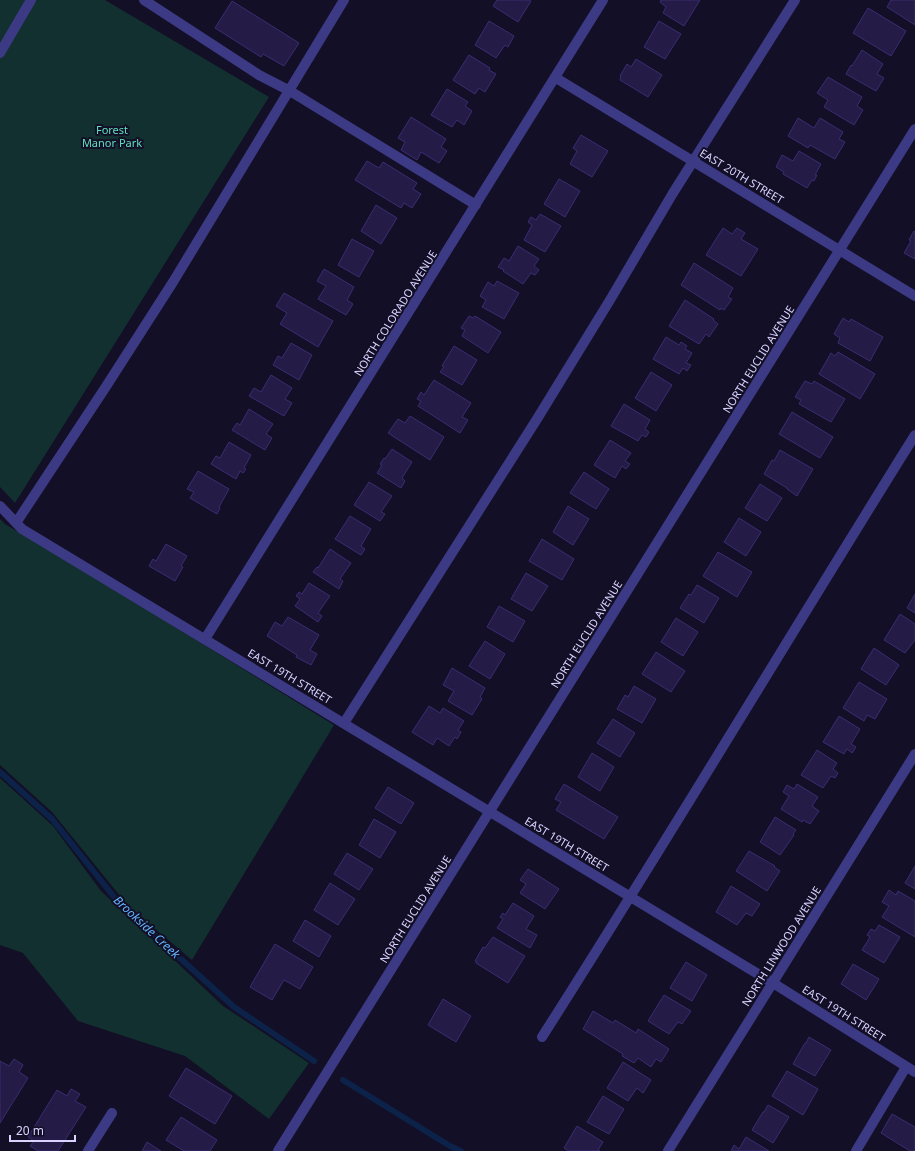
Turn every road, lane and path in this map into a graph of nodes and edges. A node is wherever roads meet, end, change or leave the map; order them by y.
1 (31, 0) edge
2 (144, 0) edge
3 (344, 0) edge
4 (604, 0) edge
5 (795, 0) edge
6 (0, 53) edge
7 (556, 78) junction
8 (290, 91) junction
9 (915, 129) edge
10 (693, 161) junction
11 (476, 205) junction
12 (840, 250) junction
13 (915, 296) edge
14 (915, 435) edge
15 (0, 506) edge
16 (16, 523) junction
17 (205, 639) junction
18 (344, 723) junction
19 (915, 754) edge
20 (490, 811) junction
21 (630, 896) junction
22 (773, 982) junction
23 (542, 1037) dead end
24 (911, 1069) edge
25 (112, 1113) dead end
26 (88, 1151) edge
27 (278, 1151) edge
28 (668, 1151) edge
29 (856, 1151) edge

1 - 6 street
2 - 8 street
3 - 8 street
4 - 7 street, NORTH COLORADO AVENUE
5 - 10 street
7 - 10 street, EAST 20TH STREET
7 - 11 street, NORTH COLORADO AVENUE
8 - 11 street
8 - 16 street
9 - 12 street, NORTH EUCLID AVENUE
10 - 12 street, EAST 20TH STREET
10 - 18 street
11 - 17 street, NORTH COLORADO AVENUE
12 - 13 street, EAST 20TH STREET
12 - 20 street, NORTH EUCLID AVENUE
14 - 21 street
15 - 16 street, EAST 19TH STREET
16 - 17 street, EAST 19TH STREET
17 - 18 street, EAST 19TH STREET
18 - 20 street, EAST 19TH STREET
19 - 22 street, NORTH LINWOOD AVENUE
20 - 21 street, EAST 19TH STREET
20 - 27 street, NORTH EUCLID AVENUE
21 - 22 street, EAST 19TH STREET
21 - 23 street
22 - 24 street, EAST 19TH STREET
22 - 28 street, NORTH LINWOOD AVENUE
24 - 29 street
25 - 26 street

